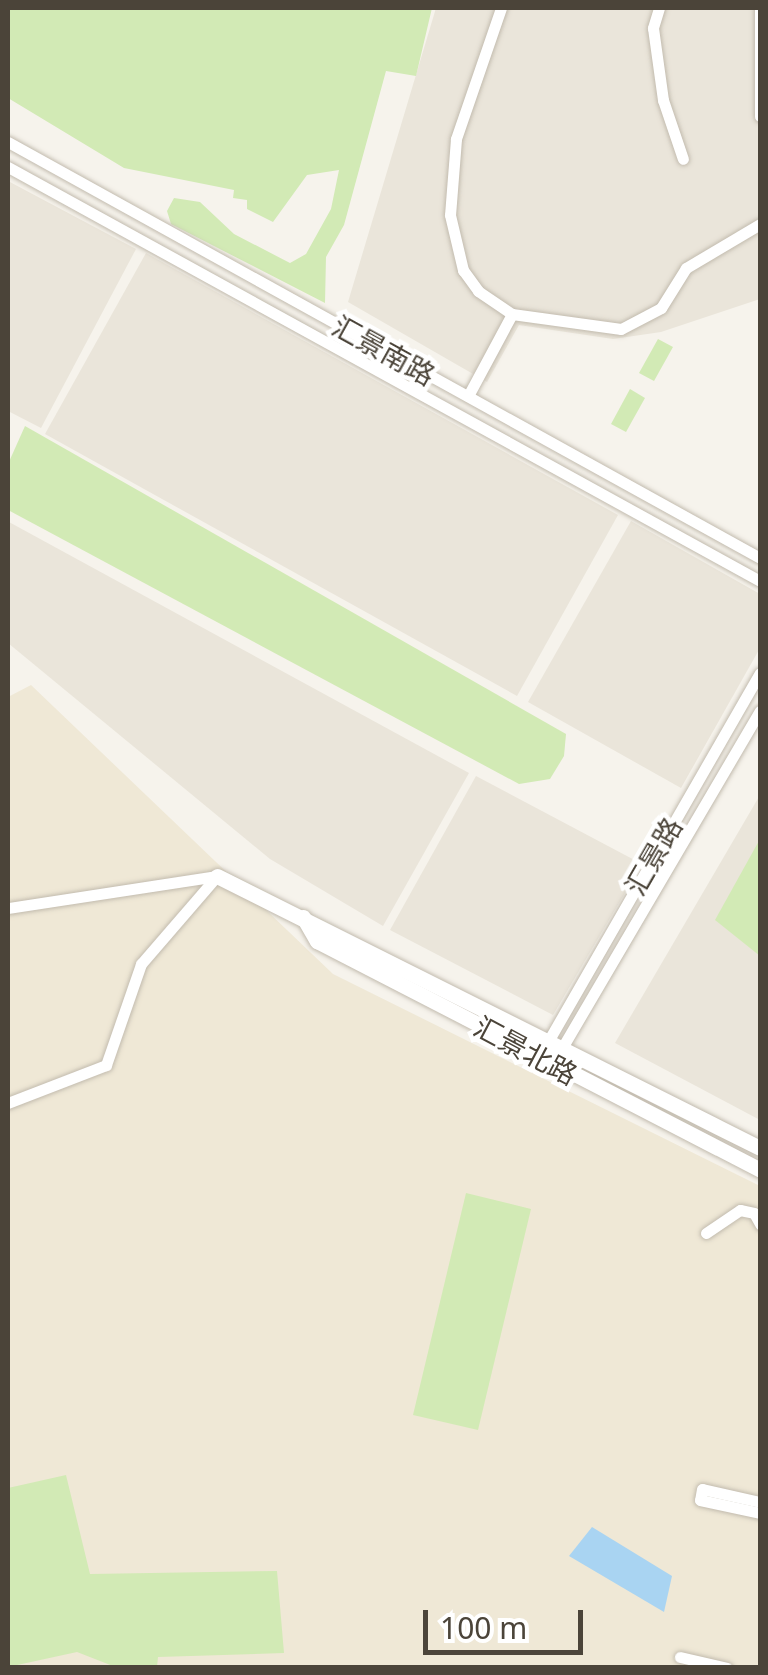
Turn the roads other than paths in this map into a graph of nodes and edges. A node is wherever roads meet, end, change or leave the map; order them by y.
1 (502, 8) edge
2 (659, 8) edge
3 (760, 8) edge
4 (760, 116) edge
5 (8, 142) edge
6 (683, 159) dead end
7 (8, 167) edge
8 (760, 224) edge
9 (512, 314) junction
10 (468, 396) junction
11 (760, 558) edge
12 (760, 581) edge
13 (760, 673) edge
14 (760, 711) edge
15 (217, 876) junction
16 (8, 908) edge
17 (303, 917) junction
18 (545, 1039) junction
19 (562, 1048) junction
20 (548, 1062) junction
21 (8, 1103) edge
22 (760, 1148) edge
23 (760, 1170) edge
24 (760, 1224) edge
25 (706, 1234) dead end
26 (760, 1502) edge
27 (760, 1513) edge
28 (680, 1656) dead end
29 (727, 1668) edge

1 - 9 street
2 - 6 street
3 - 4 street
5 - 10 street, 汇景南路
7 - 12 street, 汇景南路
8 - 9 street
9 - 10 street
10 - 11 street, 汇景南路
13 - 18 street, 汇景路
14 - 19 street, 汇景路
15 - 16 street
15 - 17 street, 汇景北路
15 - 21 street
17 - 18 street, 汇景北路
17 - 20 street, 汇景北路
18 - 19 street, 汇景北路
18 - 20 street
19 - 20 street, 汇景路
19 - 22 street, 汇景北路
20 - 23 street, 汇景北路
24 - 25 street
26 - 27 street
28 - 29 street

